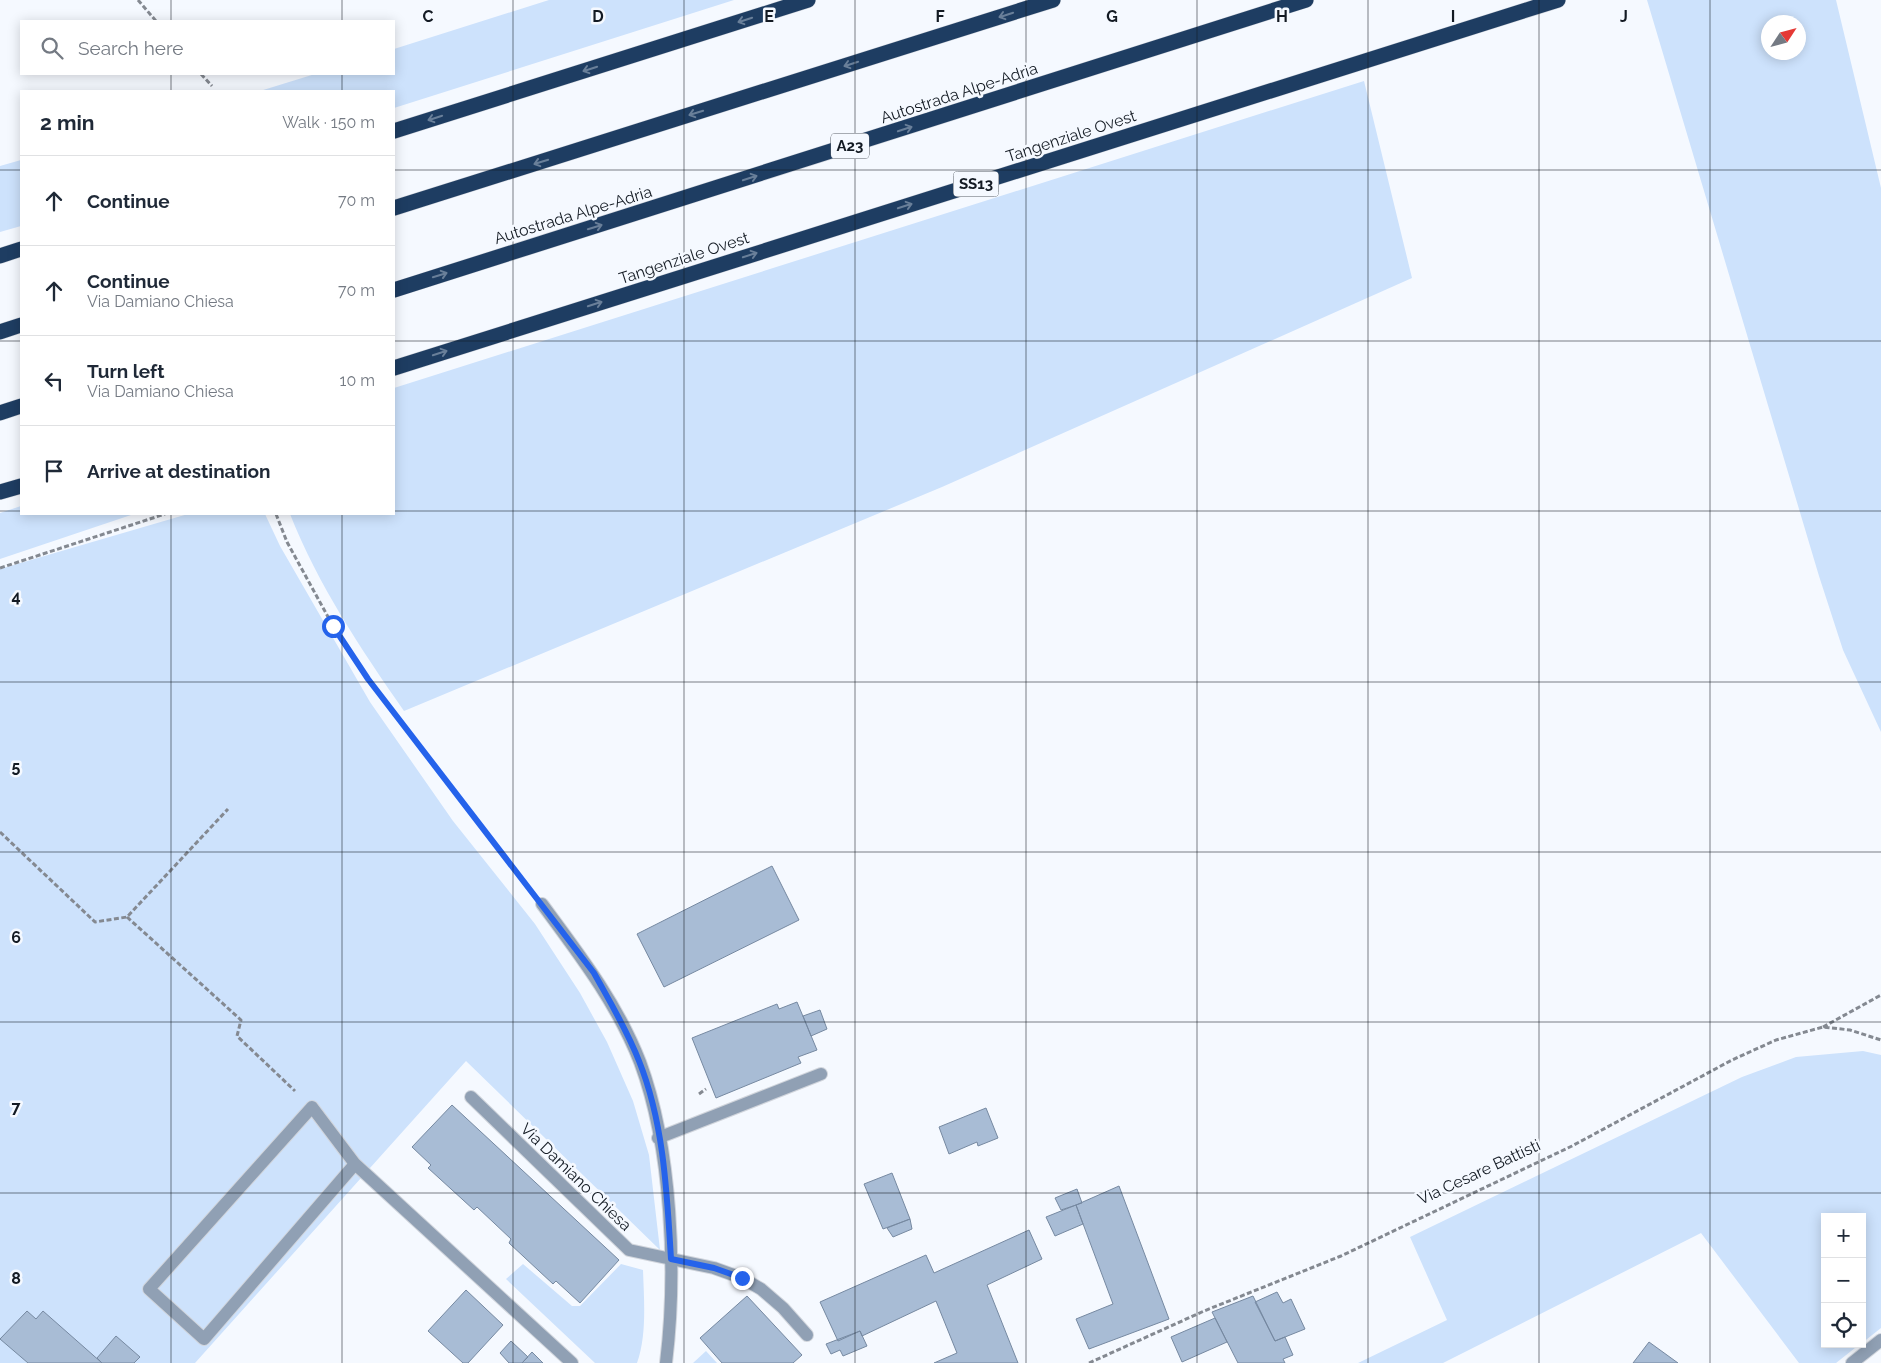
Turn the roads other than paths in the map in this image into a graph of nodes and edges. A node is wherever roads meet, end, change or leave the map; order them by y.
1 (808, 0) edge
2 (1053, 0) edge
3 (1306, 0) edge
4 (1558, 0) edge
5 (395, 131) edge
6 (395, 208) edge
7 (20, 249) edge
8 (0, 256) edge
9 (395, 290) edge
10 (20, 325) edge
11 (0, 332) edge
12 (395, 368) edge
13 (20, 406) edge
14 (0, 413) edge
15 (20, 486) edge
16 (0, 492) edge
17 (542, 904) road end
18 (821, 1074) dead end
19 (471, 1097) dead end
20 (658, 1138) junction
21 (355, 1164) junction
22 (671, 1259) junction
23 (807, 1335) dead end
24 (1881, 1340) edge
25 (572, 1363) edge
26 (666, 1363) edge
27 (1852, 1363) edge

1 -> 5 highway
2 -> 6 highway
9 -> 3 highway, Autostrada Alpe-Adria / A23
12 -> 4 highway, Tangenziale Ovest / SS13
7 - 8 highway
10 - 11 highway
13 - 14 highway
15 - 16 highway
17 - 20 street
18 - 20 street
19 - 22 street, Via Damiano Chiesa
20 - 22 street
21 - 21 street
21 - 25 street
22 - 23 street, Via Damiano Chiesa
22 - 26 street
24 - 27 street

